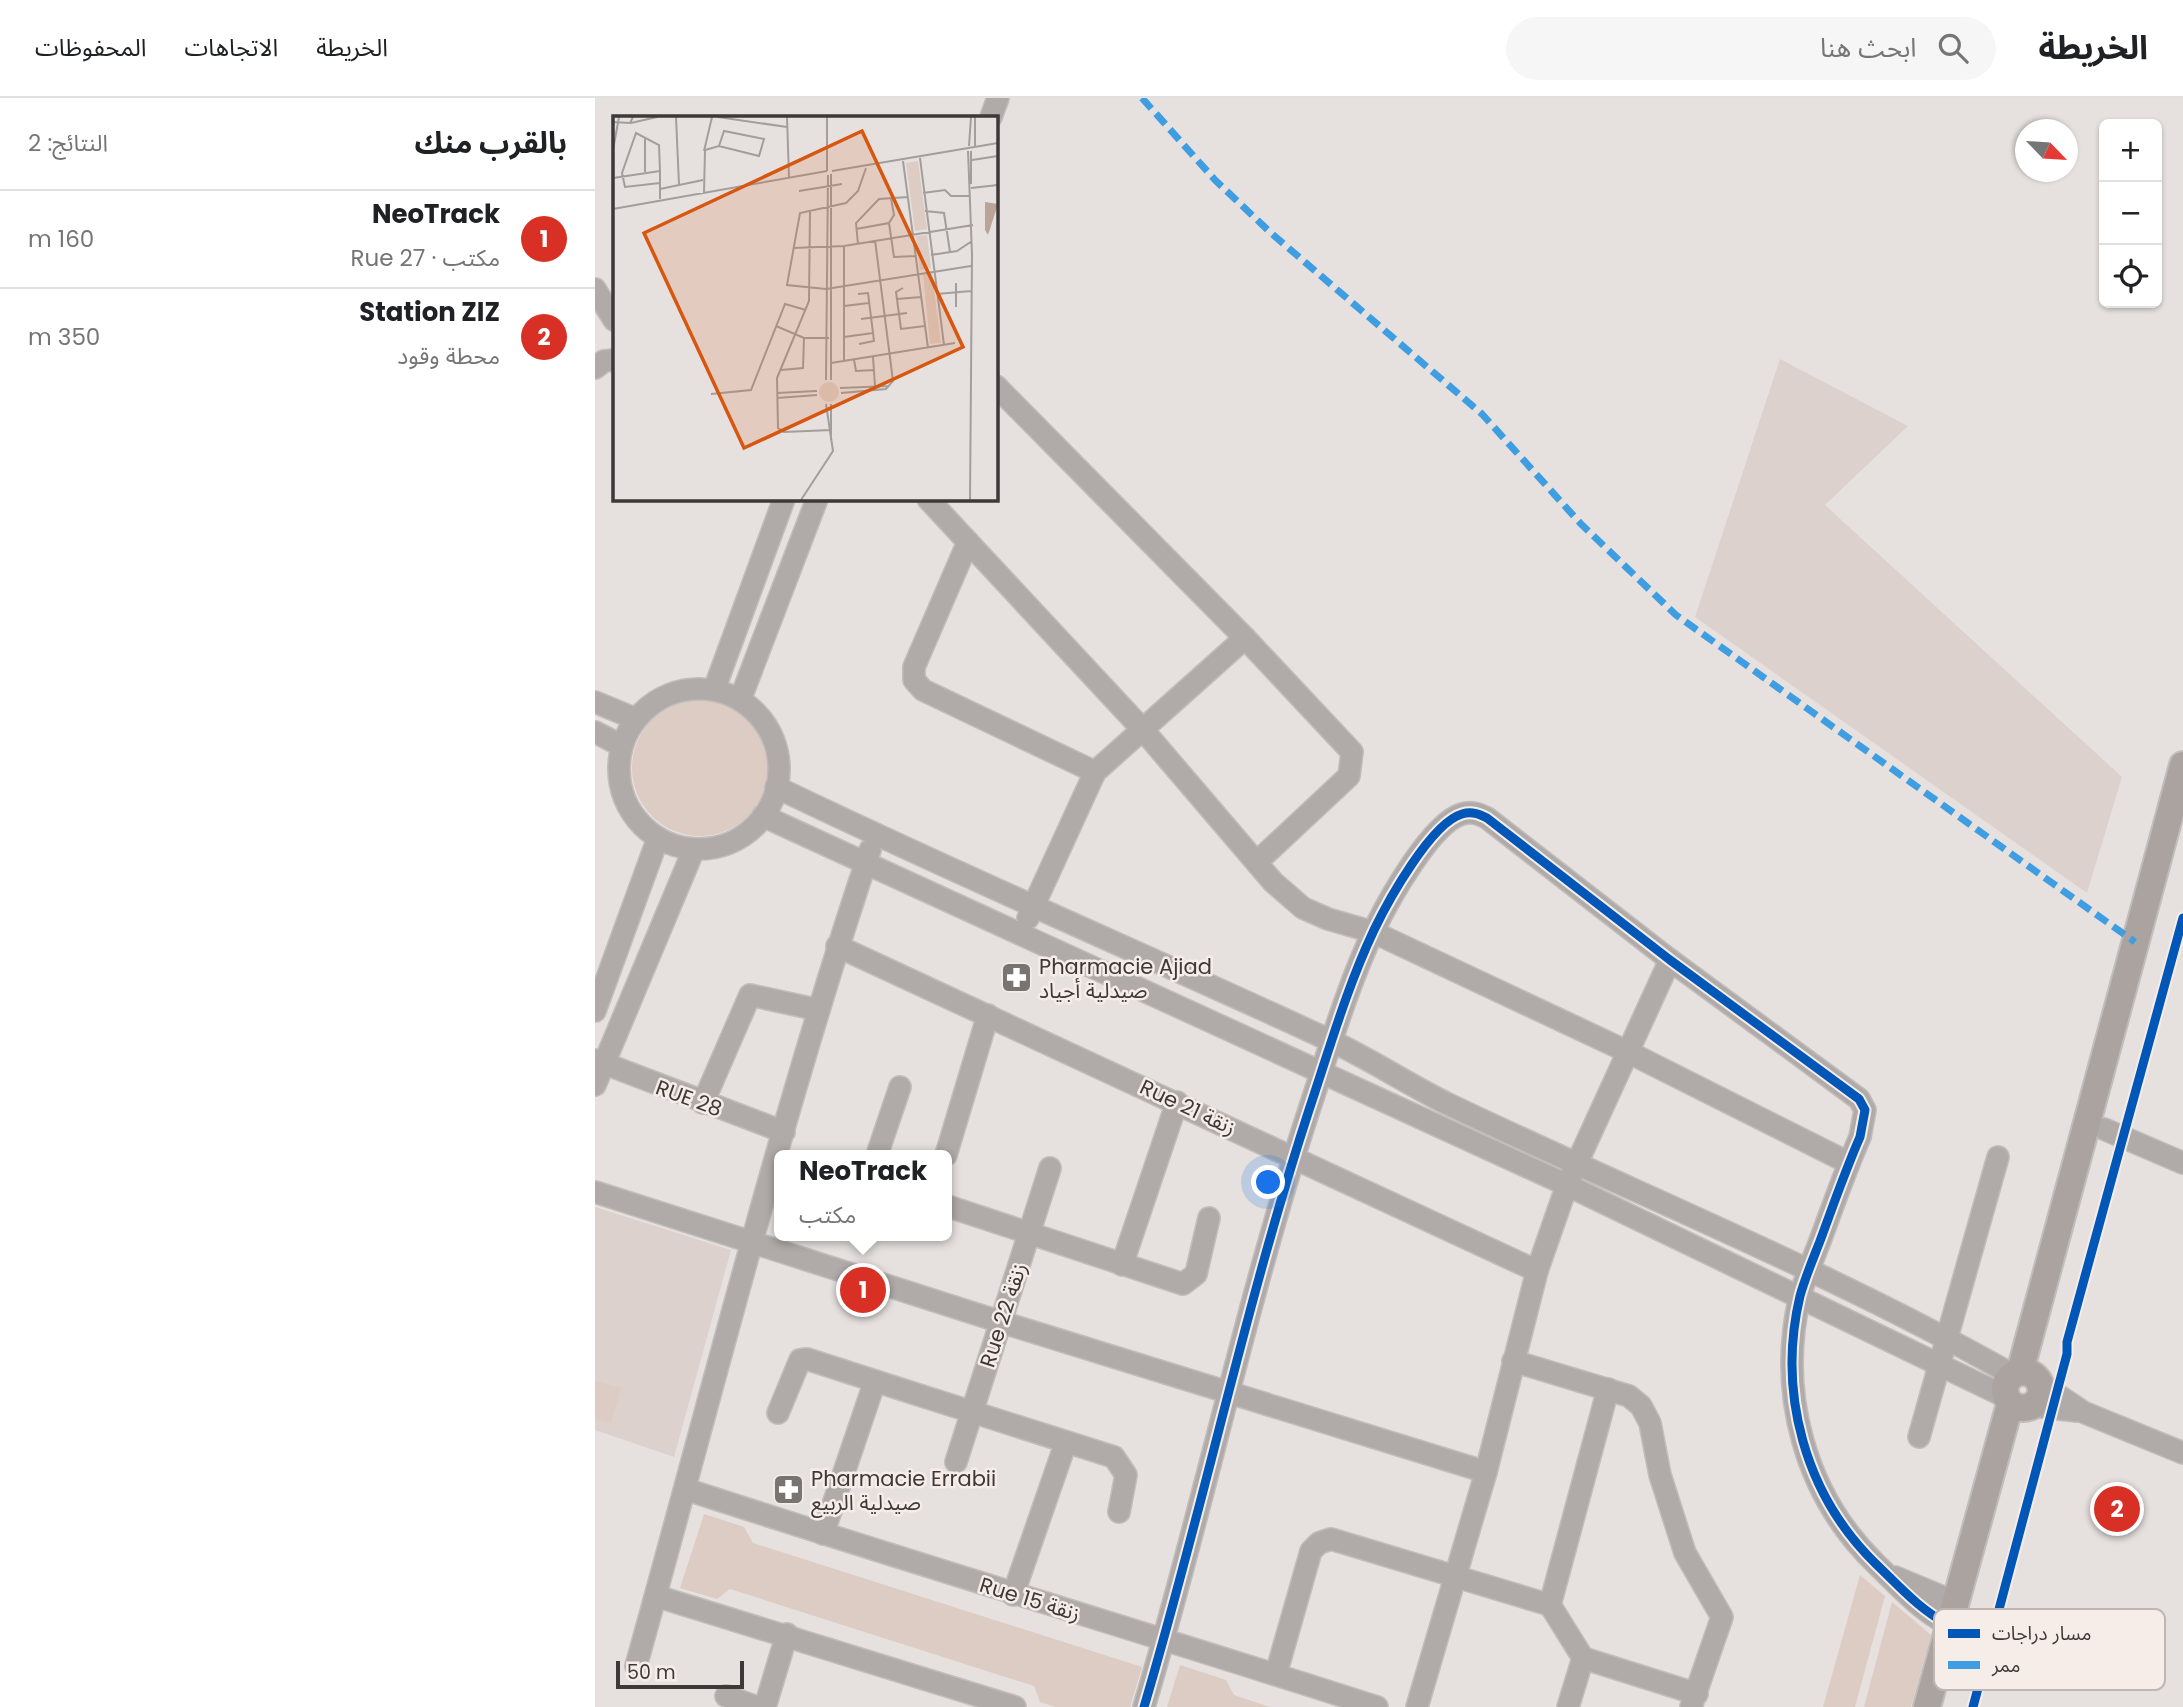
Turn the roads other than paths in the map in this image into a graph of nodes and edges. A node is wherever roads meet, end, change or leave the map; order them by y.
1 (998, 98) edge
2 (991, 116) edge
3 (595, 289) edge
4 (613, 318) edge
5 (613, 360) edge
6 (595, 368) edge
7 (997, 387) edge
8 (784, 500) edge
9 (817, 500) edge
10 (929, 500) edge
11 (968, 542) junction
12 (1245, 638) junction
13 (714, 690) junction
14 (740, 700) junction
15 (595, 702) edge
16 (636, 719) junction
17 (1144, 731) junction
18 (595, 732) edge
19 (622, 746) junction
20 (2183, 765) edge
21 (1095, 772) junction
22 (776, 787) junction
23 (763, 816) junction
24 (2183, 833) edge
25 (875, 835) junction
26 (658, 838) junction
27 (694, 849) junction
28 (866, 861) junction
29 (1257, 862) junction
30 (1033, 907) junction
31 (1373, 932) junction
32 (1020, 934) junction
33 (838, 946) junction
34 (1670, 960) junction
35 (819, 1010) junction
36 (595, 1011) edge
37 (988, 1015) junction
38 (1331, 1041) junction
39 (1626, 1051) junction
40 (600, 1062) edge
41 (1321, 1073) junction
42 (595, 1085) edge
43 (900, 1087) dead end
44 (1177, 1102) junction
45 (703, 1104) junction
46 (2104, 1129) junction
47 (784, 1132) junction
48 (779, 1150) edge
49 (879, 1150) edge
50 (948, 1150) edge
51 (1294, 1156) junction
52 (1998, 1157) dead end
53 (1577, 1162) junction
54 (1849, 1163) junction
55 (2183, 1163) edge
56 (774, 1166) edge
57 (1050, 1168) dead end
58 (1567, 1185) junction
59 (595, 1192) edge
60 (952, 1208) edge
61 (1209, 1218) dead end
62 (1029, 1235) junction
63 (752, 1242) junction
64 (1122, 1265) junction
65 (1809, 1270) junction
66 (1537, 1271) junction
67 (1800, 1297) junction
68 (1001, 1322) junction
69 (1947, 1337) junction
70 (1513, 1361) junction
71 (1939, 1363) junction
72 (884, 1383) junction
73 (1608, 1389) junction
74 (2023, 1390) junction
75 (1227, 1392) junction
76 (972, 1411) junction
77 (778, 1413) dead end
78 (1919, 1437) dead end
79 (1066, 1442) junction
80 (2183, 1453) edge
81 (956, 1462) dead end
82 (1486, 1472) junction
83 (685, 1489) junction
84 (1119, 1512) dead end
85 (823, 1534) junction
86 (1455, 1578) junction
87 (656, 1595) junction
88 (1013, 1595) junction
89 (1550, 1605) junction
90 (1944, 1609) edge
91 (1954, 1609) edge
92 (1967, 1609) edge
93 (787, 1634) junction
94 (1164, 1638) junction
95 (1583, 1658) junction
96 (636, 1666) dead end
97 (1276, 1674) junction
98 (1934, 1681) edge
99 (1946, 1690) edge
100 (726, 1696) dead end
101 (1694, 1700) edge
102 (981, 1702) edge
103 (757, 1707) edge
104 (765, 1707) edge
105 (1015, 1707) edge
106 (1144, 1707) edge
107 (1377, 1707) edge
108 (1417, 1707) edge
109 (1568, 1707) edge
110 (1927, 1707) edge
111 (1942, 1707) edge

1 - 2 street
3 - 4 street
5 - 6 street
7 - 12 street
8 - 13 street
9 - 14 street
10 - 11 street
11 - 17 street
11 - 21 street
12 - 17 street
12 - 29 street
13 - 14 street
13 - 16 street
14 - 22 street
15 - 16 street
16 - 19 street
17 - 21 street
17 - 29 street
18 - 19 street
19 - 26 street
20 - 74 main road
21 - 30 street
22 - 23 street
22 - 25 street
23 - 27 street
23 - 28 street
24 - 46 main road
25 - 28 street
25 - 30 street
26 - 27 street
26 - 36 street
27 - 40 street
28 - 32 street
28 - 33 street
29 - 31 street
30 - 32 street
30 - 38 street
31 - 34 street
31 - 38 street
31 - 39 street
32 - 41 street
33 - 35 street
33 - 37 street, Rue 21 زنقة
34 - 39 street
34 - 54 street
35 - 45 street
35 - 47 street
37 - 44 street, Rue 21 زنقة
37 - 50 street
38 - 41 street
38 - 53 street
39 - 53 street
39 - 54 street
40 - 42 street
40 - 45 street, RUE 28
41 - 51 street
41 - 58 street
43 - 49 street
44 - 51 street, Rue 21 زنقة
44 - 64 street
45 - 47 street, RUE 28
46 - 55 street
46 - 74 main road
47 - 48 street
51 - 66 street, Rue 21 زنقة
51 - 75 street
52 - 69 street
53 - 58 street
53 - 65 street
54 - 65 street
56 - 63 street
57 - 62 street, Rue 22 زنقة
58 - 66 street
58 - 67 street
59 - 63 street
60 - 62 street
61 - 64 street
62 - 64 street
62 - 68 street, Rue 22 زنقة
63 - 68 street
63 - 83 street
65 - 67 street
65 - 69 street
66 - 70 street
67 - 71 street
67 - 90 street
68 - 75 street
68 - 76 street, Rue 22 زنقة
69 - 71 street
69 - 74 street
70 - 73 street
70 - 82 street
71 - 74 street
71 - 78 street
72 - 76 street
72 - 77 street
72 - 85 street
73 - 89 street
73 - 101 street
74 - 80 street
74 - 91 main road
74 - 92 main road
75 - 82 street
75 - 94 street
76 - 79 street
76 - 81 street, Rue 22 زنقة
79 - 84 street
79 - 88 street
82 - 86 street
83 - 85 street, Rue 15 زنقة
83 - 87 street
85 - 88 street, Rue 15 زنقة
86 - 89 street
86 - 97 street
86 - 108 street
87 - 93 street
87 - 96 street
88 - 94 street, Rue 15 زنقة
89 - 95 street
93 - 102 street
93 - 104 street
94 - 97 street, Rue 15 زنقة
94 - 106 street
95 - 101 street
95 - 109 street
97 - 107 street, Rue 15 زنقة
98 - 110 main road
99 - 111 main road
100 - 103 street
102 - 105 street

